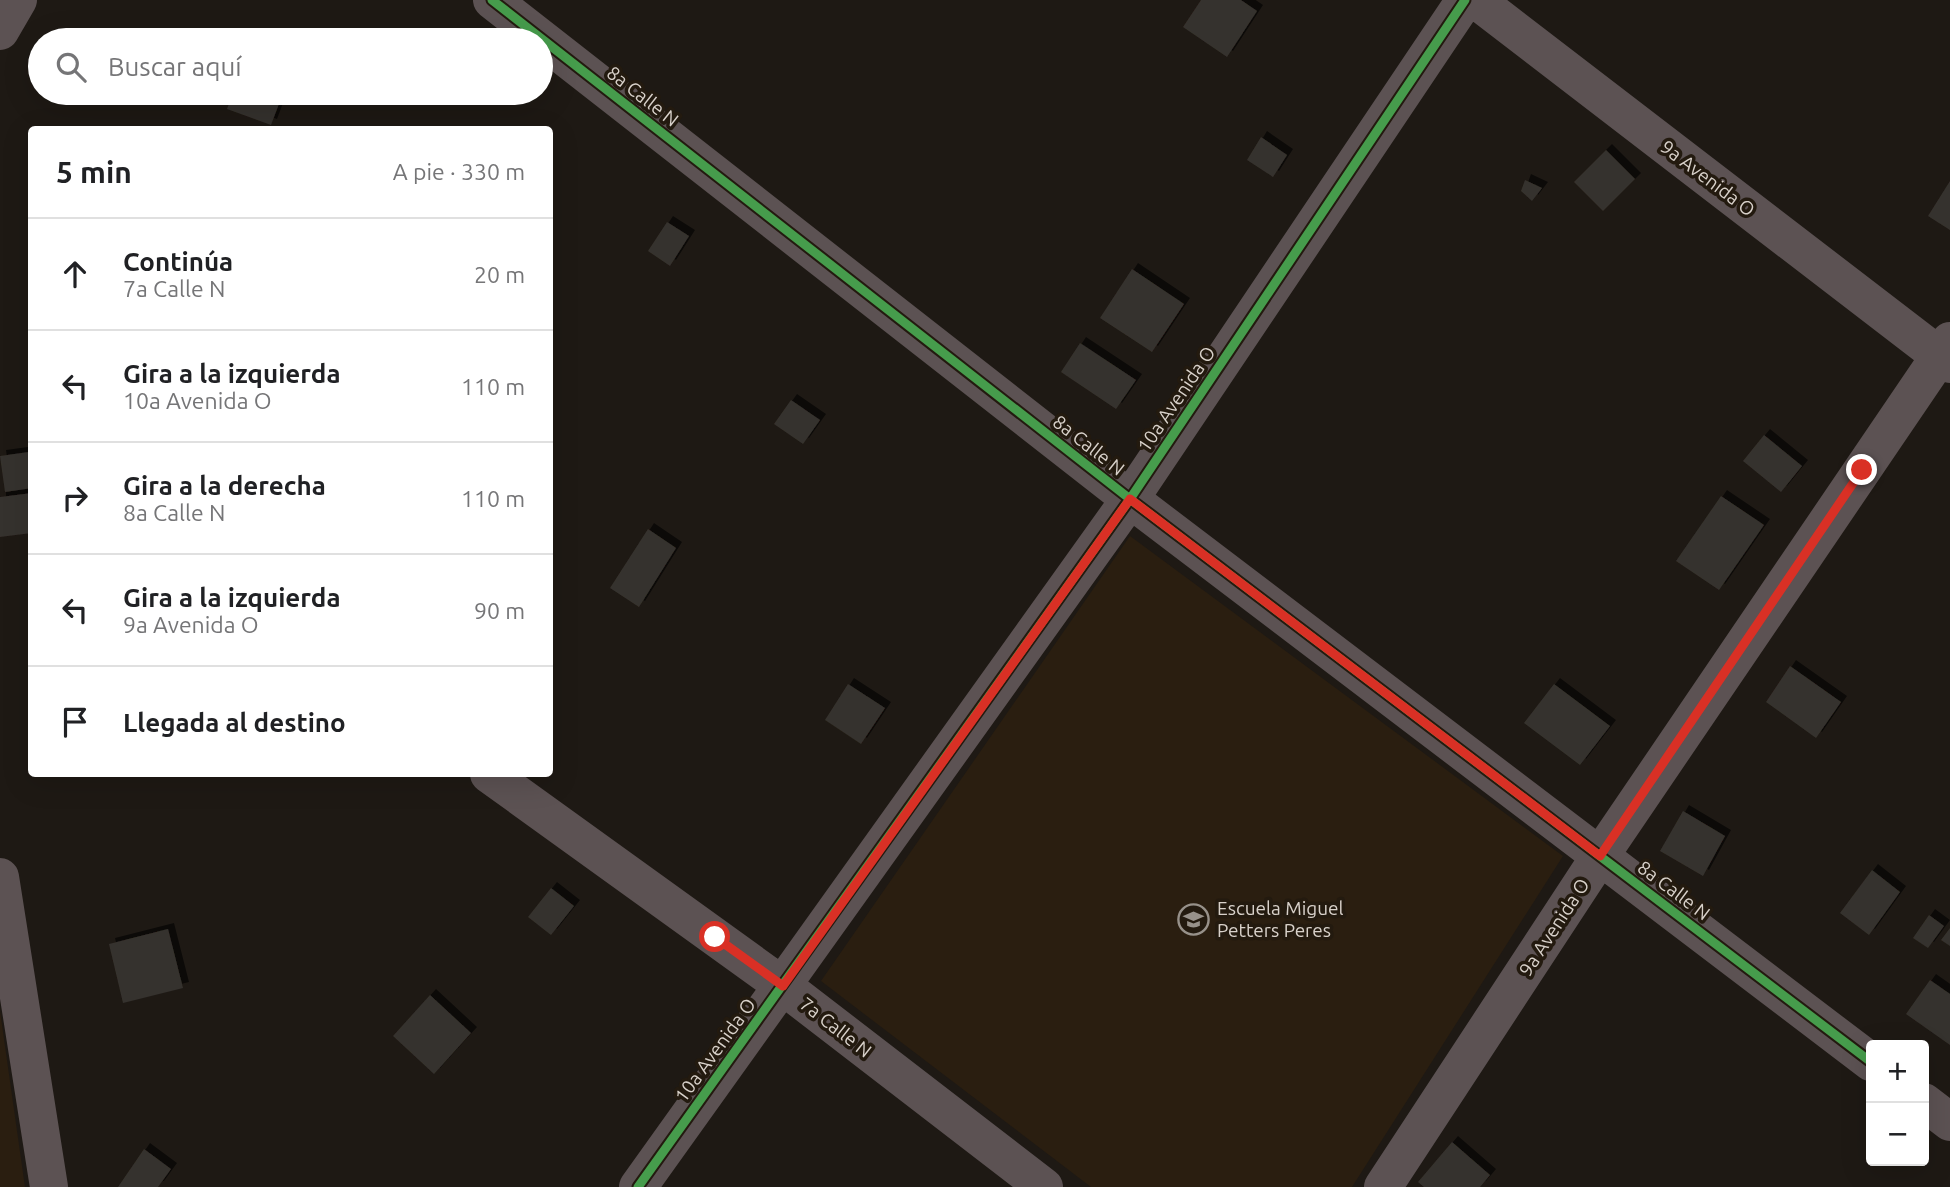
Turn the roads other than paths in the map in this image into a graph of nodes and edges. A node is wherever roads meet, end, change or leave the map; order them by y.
1 (18, 0) edge
2 (492, 0) edge
3 (1465, 0) edge
4 (1476, 0) edge
5 (528, 28) edge
6 (0, 31) edge
7 (553, 48) edge
8 (1947, 354) edge
9 (1130, 499) junction
10 (493, 777) edge
11 (1600, 856) junction
12 (0, 877) edge
13 (783, 986) junction
14 (1866, 1058) edge
15 (1925, 1103) edge
16 (1950, 1122) edge
17 (49, 1187) edge
18 (638, 1187) edge
19 (1044, 1187) edge
20 (1383, 1187) edge

1 - 6 street
2 - 5 street, 8a Calle N
3 - 9 street, 10a Avenida O
4 - 8 street, 9a Avenida O
7 - 9 street, 8a Calle N
8 - 11 street, 9a Avenida O
9 - 11 street, 8a Calle N
9 - 13 street, 10a Avenida O
10 - 13 street, 7a Calle N
11 - 14 street, 8a Calle N
11 - 20 street, 9a Avenida O
12 - 17 street
13 - 18 street, 10a Avenida O
13 - 19 street, 7a Calle N
15 - 16 street

